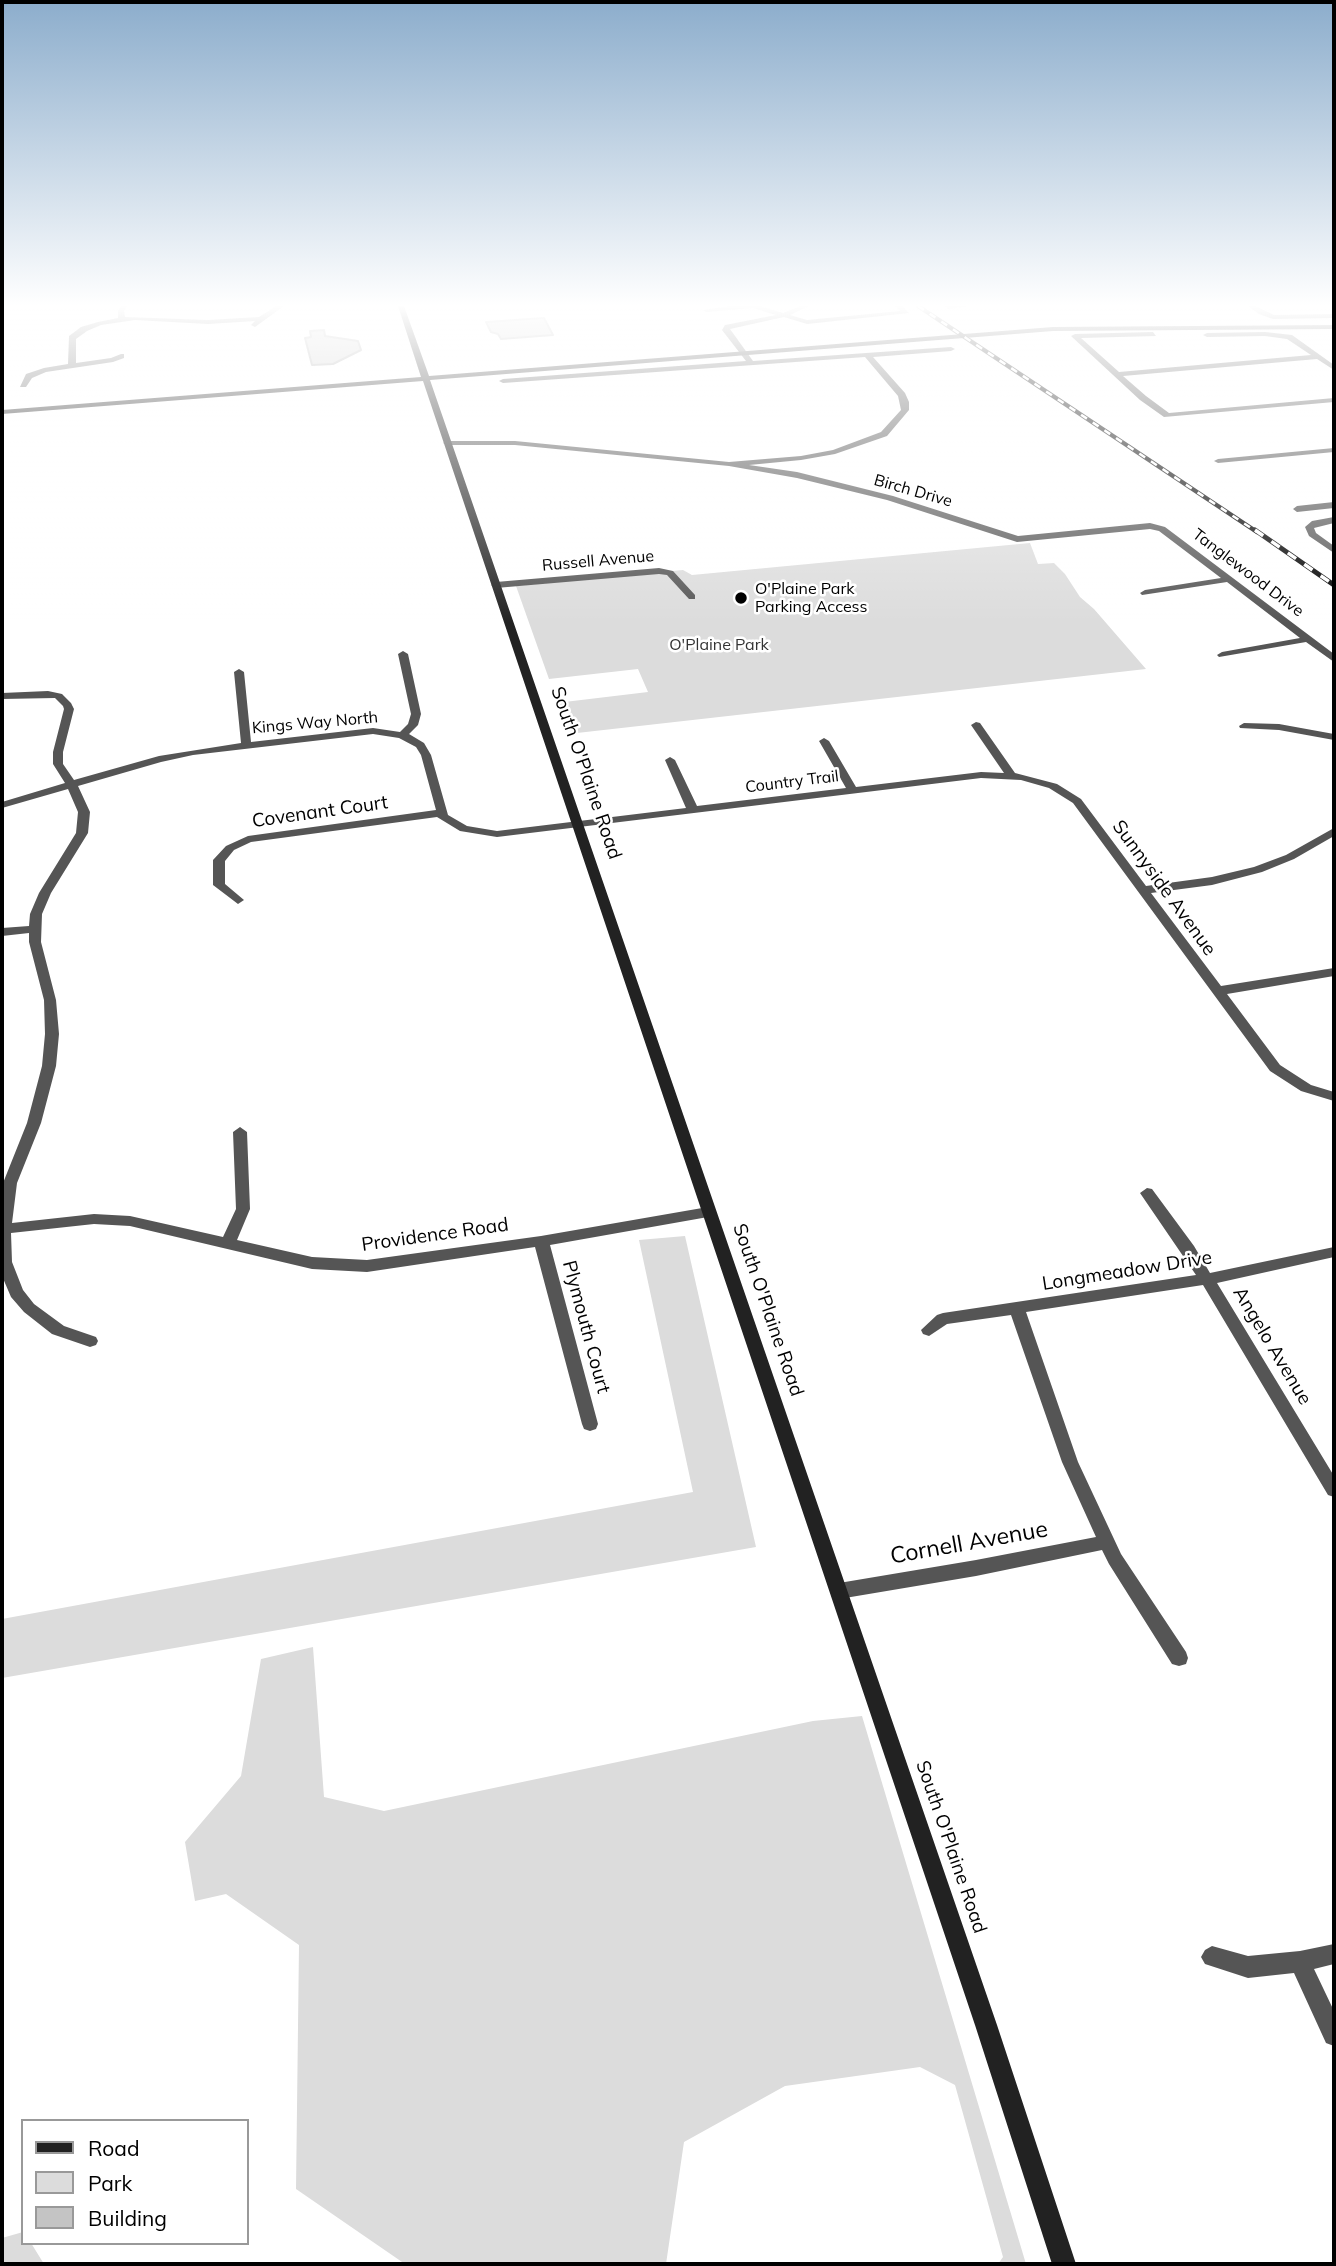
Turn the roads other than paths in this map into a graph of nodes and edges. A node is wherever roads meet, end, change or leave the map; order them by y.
1 (436, 412) edge
2 (904, 412) edge
3 (1161, 412) edge
4 (1208, 412) edge
5 (447, 443) junction
6 (1334, 450) edge
7 (1219, 461) dead end
8 (729, 464) junction
9 (1334, 505) edge
10 (1297, 509) dead end
11 (1334, 520) edge
12 (1176, 538) joint
13 (1334, 550) edge
14 (1229, 579) junction
15 (496, 585) junction
16 (1145, 593) dead end
17 (692, 597) dead end
18 (1308, 639) junction
19 (403, 654) dead end
20 (1222, 655) dead end
21 (1334, 659) edge
22 (239, 672) dead end
23 (70, 690) dead end
24 (2, 696) edge
25 (58, 696) junction
26 (976, 725) dead end
27 (1244, 726) dead end
28 (402, 734) junction
29 (1334, 737) edge
30 (824, 741) dead end
31 (246, 745) junction
32 (670, 760) dead end
33 (1011, 775) junction
34 (70, 785) junction
35 (853, 790) junction
36 (2, 805) edge
37 (693, 810) junction
38 (440, 813) junction
39 (578, 825) junction
40 (1334, 833) edge
41 (1144, 890) junction
42 (238, 900) dead end
43 (35, 929) junction
44 (2, 932) edge
45 (1334, 972) edge
46 (1218, 991) junction
47 (1334, 1097) edge
48 (240, 1132) dead end
49 (1147, 1193) dead end
50 (708, 1212) junction
51 (3, 1229) edge
52 (541, 1241) junction
53 (228, 1243) junction
54 (1334, 1252) edge
55 (1207, 1279) junction
56 (1017, 1308) junction
57 (929, 1330) dead end
58 (90, 1341) dead end
59 (590, 1424) dead end
60 (1334, 1490) edge
61 (1107, 1542) junction
62 (839, 1591) junction
63 (1179, 1658) dead end
64 (1334, 1954) edge
65 (1212, 1957) dead end
66 (1300, 1962) junction
67 (1334, 2035) edge
68 (1064, 2264) edge

1 - 5 main road, South O'Plaine Road
2 - 8 street
3 - 4 street
5 - 8 street
5 - 15 main road, South O'Plaine Road
6 - 7 street
8 - 12 street, Birch Drive
9 - 10 street
11 - 13 street
12 - 14 street, Tanglewood Drive
14 - 16 street
14 - 18 street, Tanglewood Drive
15 - 17 street, Russell Avenue
15 - 39 main road, South O'Plaine Road
18 - 20 street
18 - 21 street, Tanglewood Drive
19 - 28 street
22 - 31 street
23 - 25 street
24 - 25 street
25 - 34 street
26 - 33 street
27 - 29 street
28 - 31 street, Kings Way North
28 - 38 street, Kings Way North
30 - 35 street
31 - 34 street, Kings Way North
32 - 37 street
33 - 35 street, Country Trail
33 - 41 street, Sunnyside Avenue
34 - 36 street, Kings Way North
34 - 43 street
35 - 37 street, Country Trail
37 - 39 street, Country Trail
38 - 39 street
38 - 42 street, Covenant Court
39 - 50 main road, South O'Plaine Road
40 - 41 street
41 - 46 street, Sunnyside Avenue
43 - 44 street
43 - 51 street
45 - 46 street
46 - 47 street, Sunnyside Avenue
48 - 53 street
49 - 55 street, Angelo Avenue
50 - 52 street, Providence Road
50 - 62 main road, South O'Plaine Road
51 - 53 street, Providence Road
51 - 58 street
52 - 53 street, Providence Road
52 - 59 street, Plymouth Court
54 - 55 street, Longmeadow Drive
55 - 56 street, Longmeadow Drive
55 - 60 street, Angelo Avenue
56 - 57 street, Longmeadow Drive
56 - 61 street
61 - 62 street, Cornell Avenue
61 - 63 street
62 - 68 main road, South O'Plaine Road
64 - 66 street
65 - 66 street
66 - 67 street

